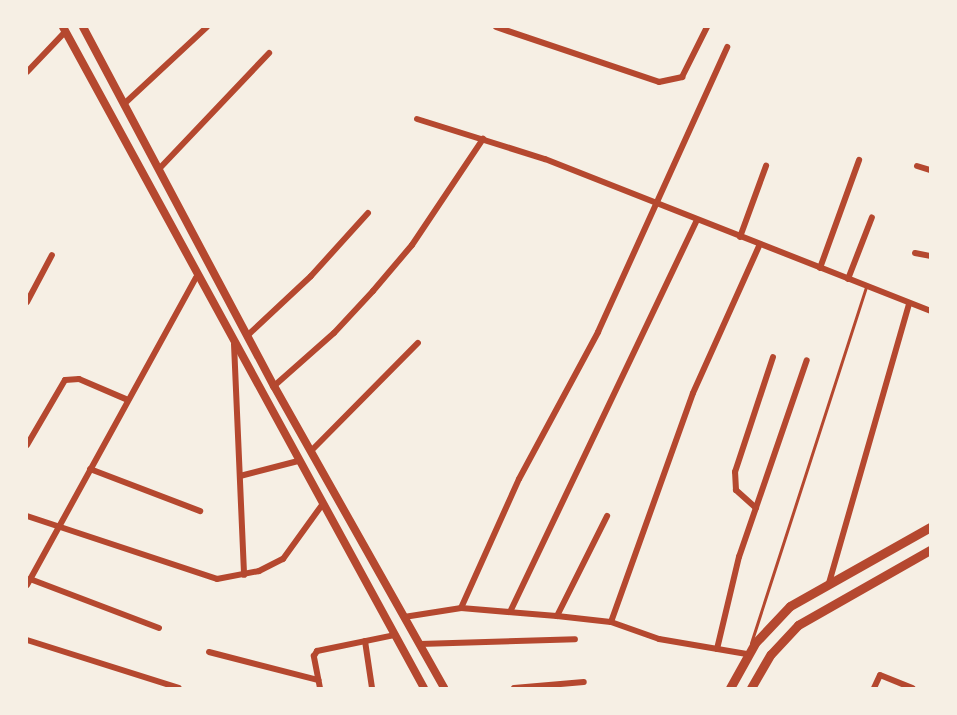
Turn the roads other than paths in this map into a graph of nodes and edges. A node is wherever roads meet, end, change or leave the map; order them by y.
1 (83, 27) edge
2 (207, 27) edge
3 (496, 27) edge
4 (707, 27) edge
5 (64, 30) edge
6 (727, 47) dead end
7 (269, 53) dead end
8 (27, 72) edge
9 (124, 104) junction
10 (417, 119) dead end
11 (483, 140) junction
12 (859, 160) dead end
13 (766, 166) dead end
14 (917, 166) dead end
15 (159, 169) junction
16 (930, 170) edge
17 (658, 201) junction
18 (368, 213) dead end
19 (872, 217) dead end
20 (697, 220) junction
21 (740, 237) junction
22 (760, 244) junction
23 (915, 253) dead end
24 (52, 255) dead end
25 (930, 256) edge
26 (820, 268) junction
27 (196, 277) junction
28 (848, 279) junction
29 (866, 287) junction
30 (27, 302) edge
31 (909, 304) junction
32 (930, 311) edge
33 (248, 335) junction
34 (418, 343) dead end
35 (234, 344) junction
36 (773, 357) dead end
37 (807, 360) dead end
38 (274, 386) junction
39 (128, 400) junction
40 (27, 445) edge
41 (311, 451) junction
42 (298, 461) junction
43 (90, 469) junction
44 (240, 476) junction
45 (338, 496) junction
46 (322, 505) junction
47 (756, 508) junction
48 (200, 511) dead end
49 (27, 516) edge
50 (607, 516) dead end
51 (930, 527) edge
52 (57, 528) junction
53 (360, 537) junction
54 (343, 545) junction
55 (930, 550) edge
56 (244, 575) junction
57 (28, 582) edge
58 (829, 583) junction
59 (461, 608) junction
60 (510, 612) junction
61 (557, 616) junction
62 (404, 617) junction
63 (611, 622) junction
64 (159, 628) dead end
65 (395, 635) junction
66 (575, 639) dead end
67 (27, 640) edge
68 (365, 641) junction
69 (420, 644) junction
70 (717, 649) junction
71 (209, 652) dead end
72 (747, 654) junction
73 (318, 680) junction
74 (584, 682) dead end
75 (179, 688) edge
76 (320, 688) edge
77 (372, 688) edge
78 (424, 688) edge
79 (444, 688) edge
80 (514, 688) edge
81 (730, 688) edge
82 (752, 688) edge
83 (874, 688) edge
84 (913, 688) edge

1 - 9 street
2 - 9 street
3 - 4 street
5 - 8 street
5 - 27 street
6 - 17 street
7 - 15 street
9 - 15 street
10 - 11 street
11 - 17 street
11 - 38 street
12 - 26 street
13 - 21 street
14 - 16 street
15 - 33 street
17 - 20 street
17 - 59 street
18 - 33 street
19 - 28 street
20 - 21 street
20 - 60 street
21 - 22 street
22 - 26 street
22 - 63 street
23 - 25 street
24 - 30 street
26 - 28 street
27 - 35 street
27 - 39 street
28 - 29 street
29 - 31 street
29 - 72 lane
31 - 32 street
31 - 58 street
33 - 38 street
34 - 41 street
35 - 42 street
35 - 44 street
36 - 47 street
37 - 47 street
38 - 41 street
39 - 40 street
39 - 43 street
41 - 45 street
42 - 44 street
42 - 46 street
43 - 48 street
43 - 52 street
44 - 56 street
45 - 46 street
45 - 53 street
46 - 54 street
46 - 56 street
47 - 70 street
49 - 52 street
50 - 61 street
51 - 58 main road
52 - 56 street
52 - 57 street
53 - 54 street
53 - 62 street
54 - 65 street
55 - 82 main road
57 - 64 street
58 - 72 main road
59 - 60 street
59 - 62 street
60 - 61 street
61 - 63 street
62 - 69 street
63 - 70 street
65 - 68 street
65 - 78 street
66 - 69 street
67 - 75 street
68 - 73 street
68 - 77 street
69 - 79 street
70 - 72 street
71 - 73 street
72 - 81 main road
73 - 76 street
74 - 80 street
83 - 84 street

